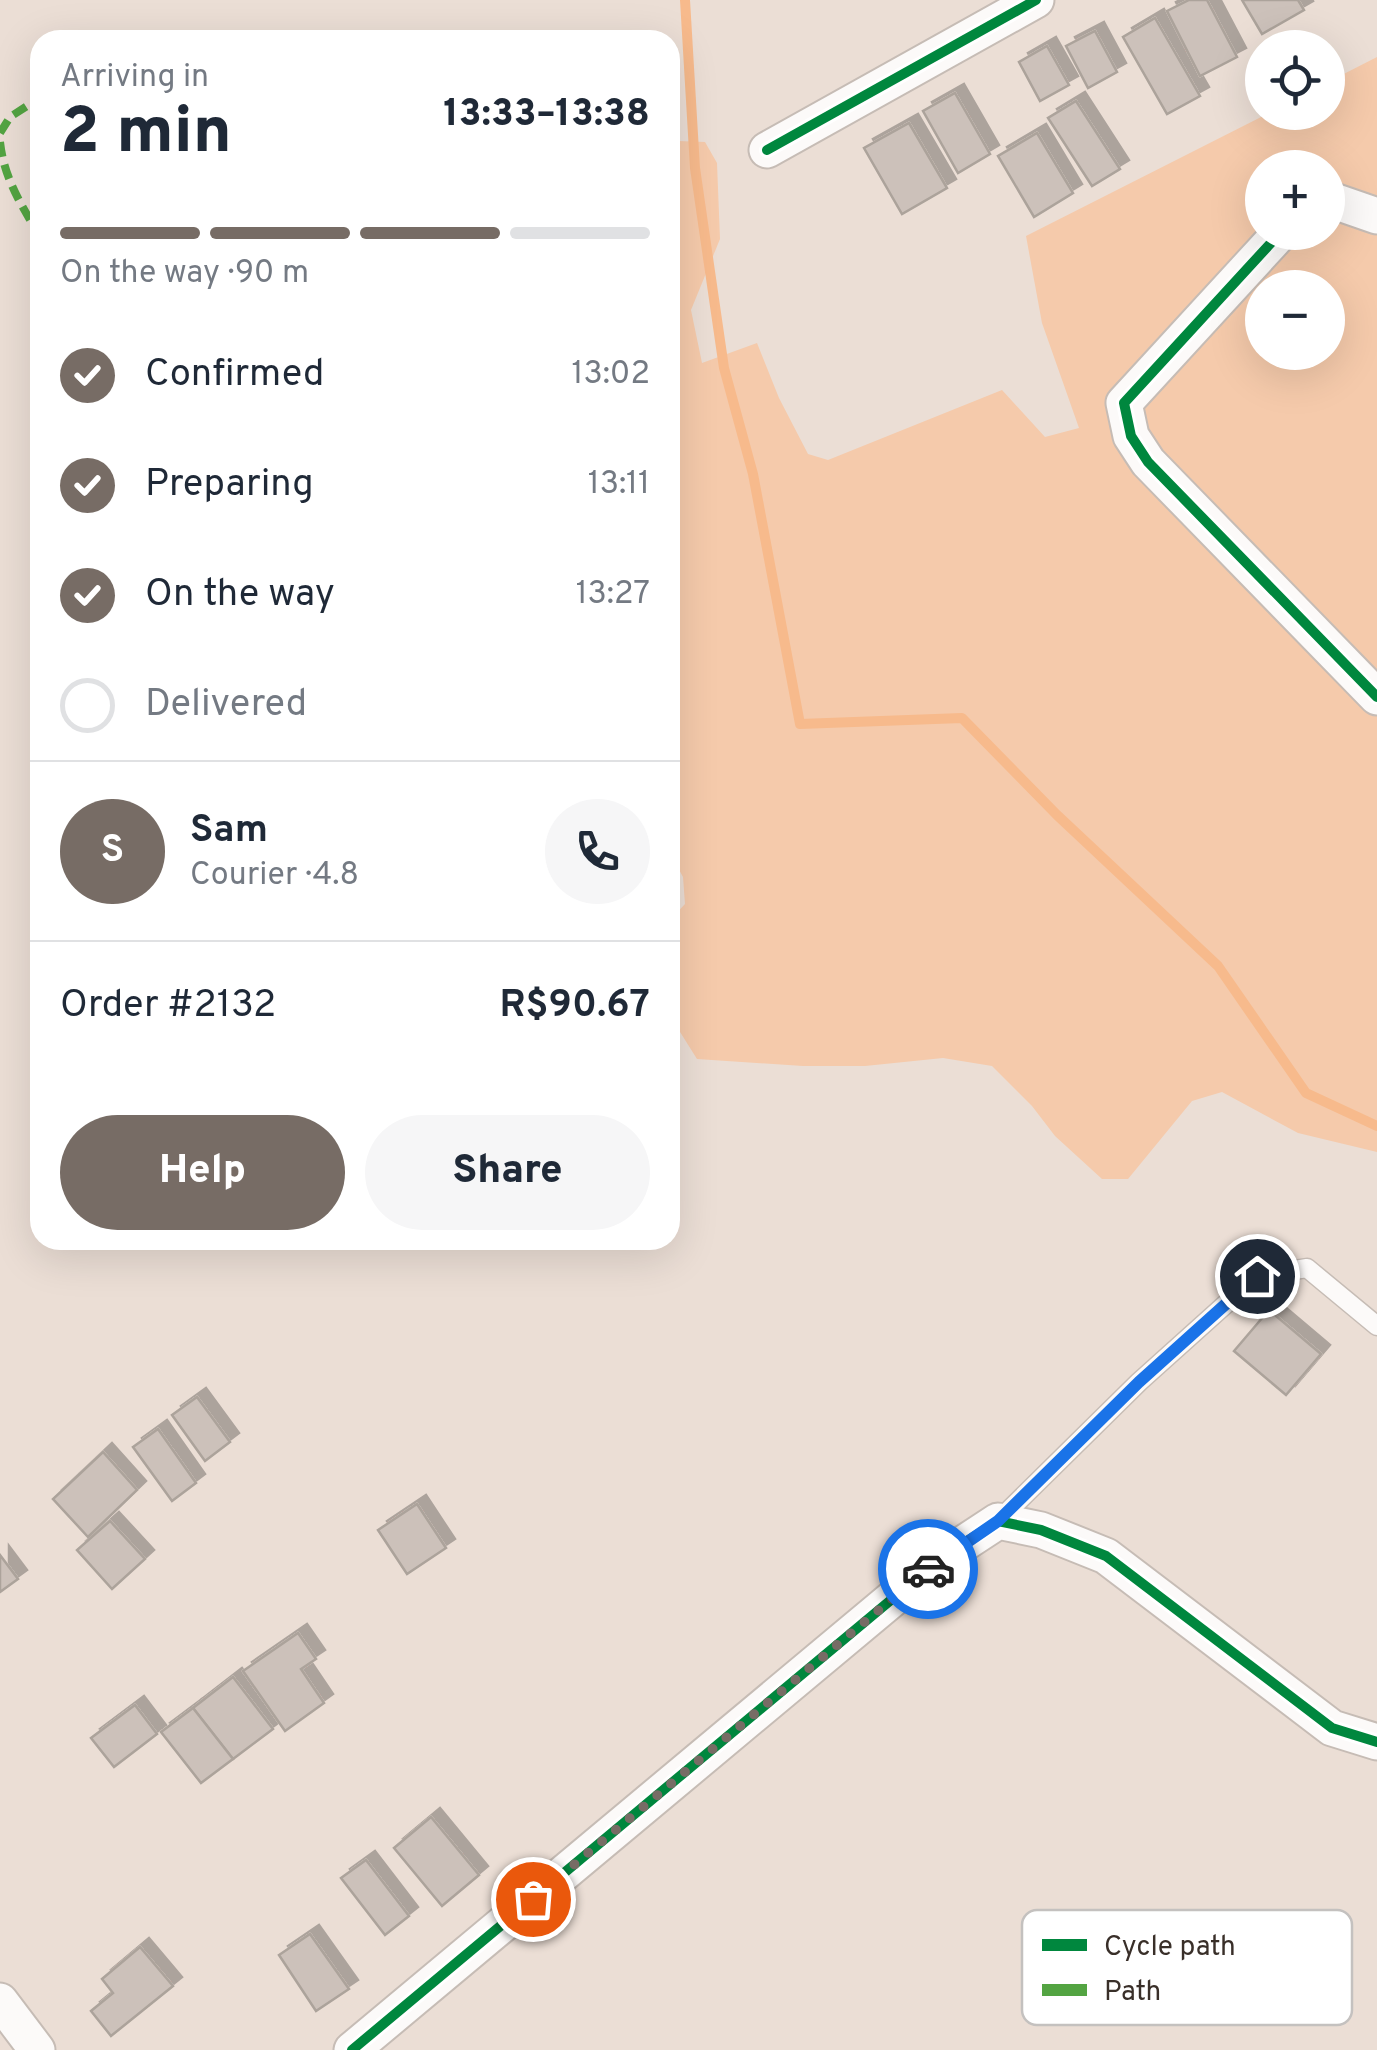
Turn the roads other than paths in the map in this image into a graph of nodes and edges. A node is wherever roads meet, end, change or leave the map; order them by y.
1 (1036, 0) edge
2 (767, 150) dead end
3 (1345, 205) edge
4 (1377, 216) edge
5 (1264, 250) edge
6 (1377, 697) edge
7 (1377, 1326) edge
8 (998, 1521) junction
9 (1377, 1742) edge
10 (0, 2002) edge
11 (37, 2050) edge
12 (352, 2050) edge

1 - 2 street
3 - 4 street
5 - 6 street
7 - 8 lane
8 - 9 street
8 - 12 street
10 - 11 street

